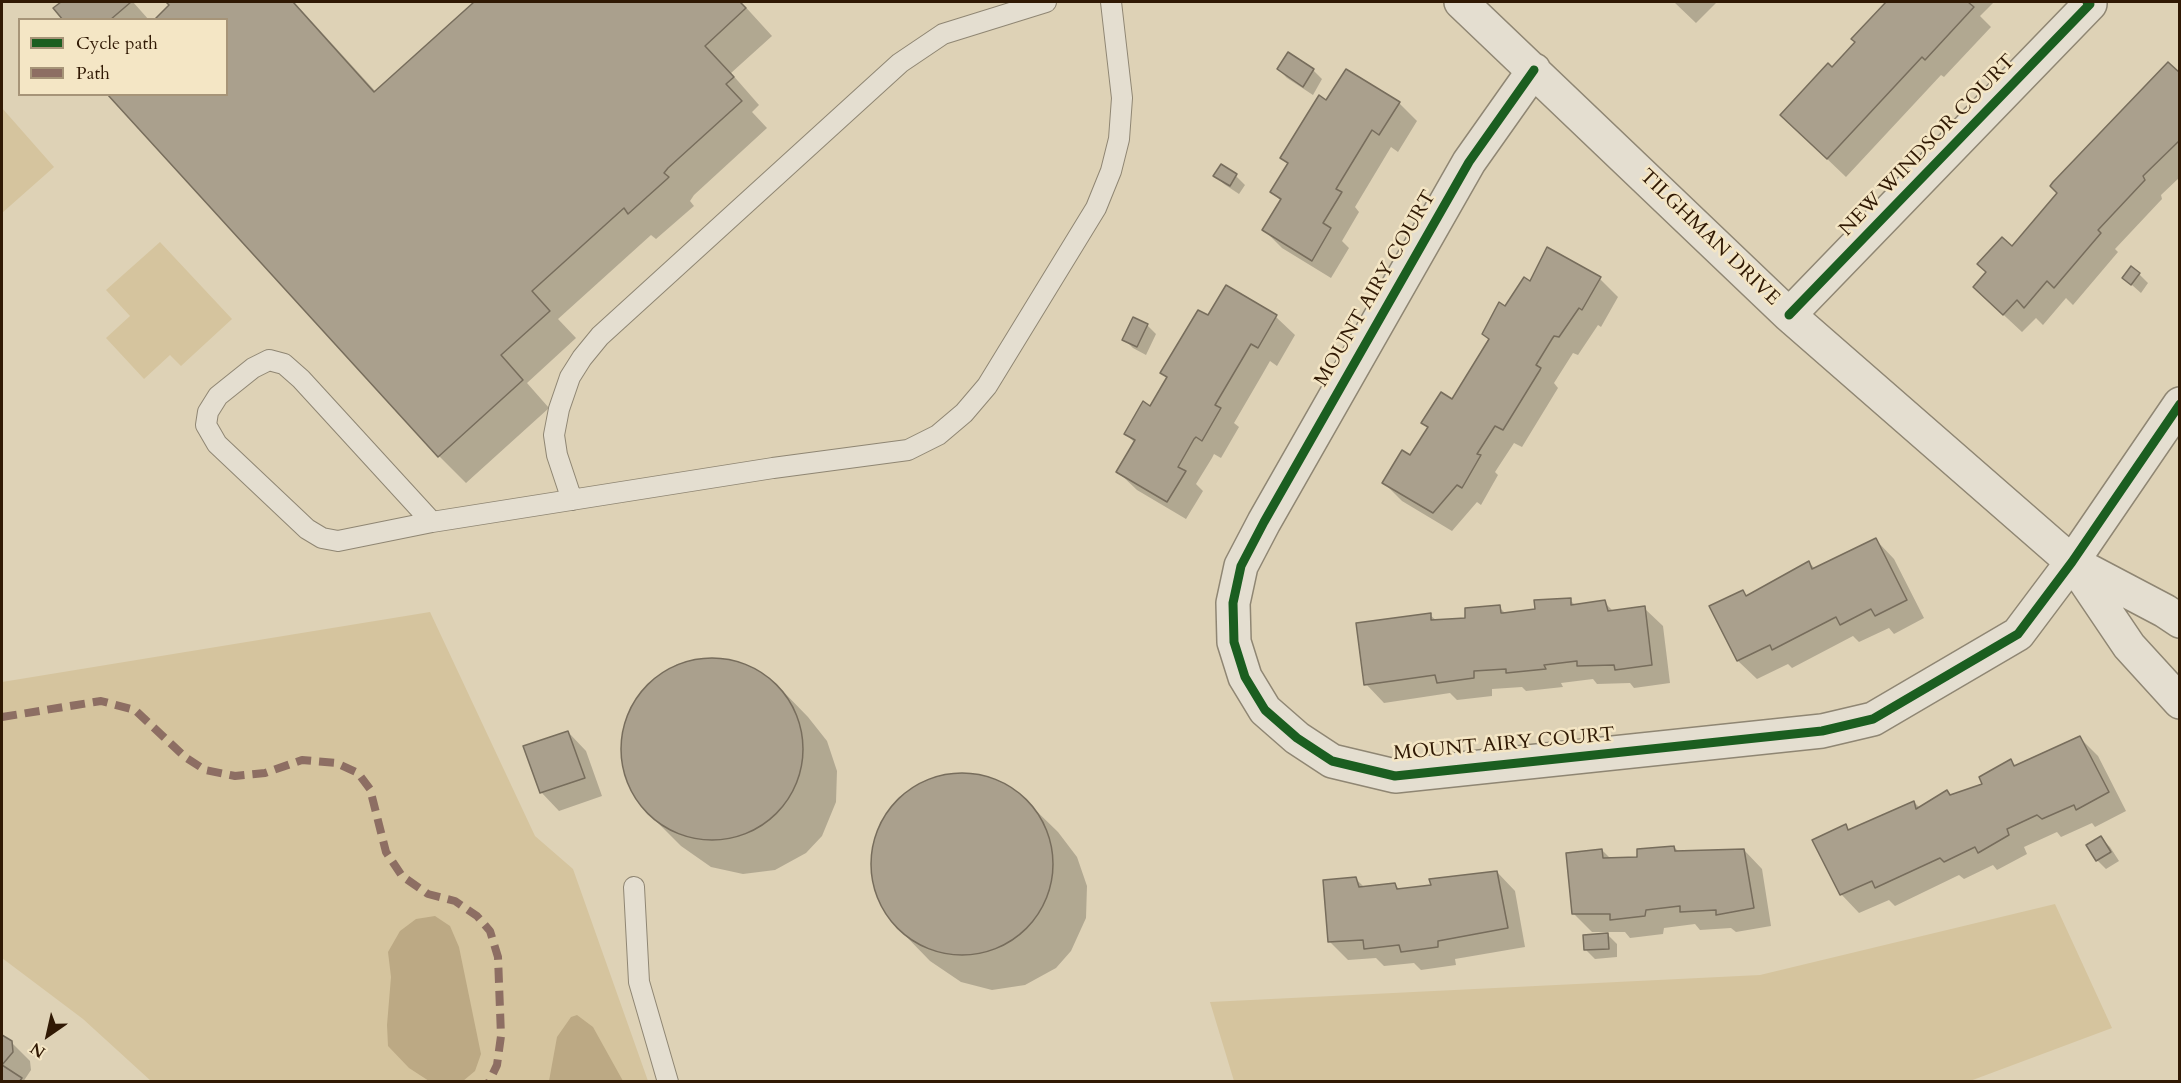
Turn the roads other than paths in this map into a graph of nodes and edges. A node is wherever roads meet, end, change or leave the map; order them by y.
1 (1046, 2) edge
2 (1111, 2) edge
3 (1461, 2) edge
4 (2087, 2) edge
5 (1534, 70) junction
6 (1789, 315) junction
7 (2180, 404) edge
8 (572, 500) junction
9 (432, 522) junction
10 (2072, 562) junction
11 (2180, 621) edge
12 (2180, 702) edge
13 (634, 887) dead end
14 (668, 1082) edge

1 - 8 lane
2 - 8 lane
3 - 5 street, TILGHMAN DRIVE
4 - 6 street, NEW WINDSOR COURT
5 - 6 street, TILGHMAN DRIVE
5 - 10 street, MOUNT AIRY COURT
6 - 10 street, TILGHMAN DRIVE
7 - 10 street, MOUNT AIRY COURT
8 - 9 lane
9 - 9 lane
10 - 11 street, TILGHMAN DRIVE
10 - 12 street, TILGHMAN DRIVE
13 - 14 lane

